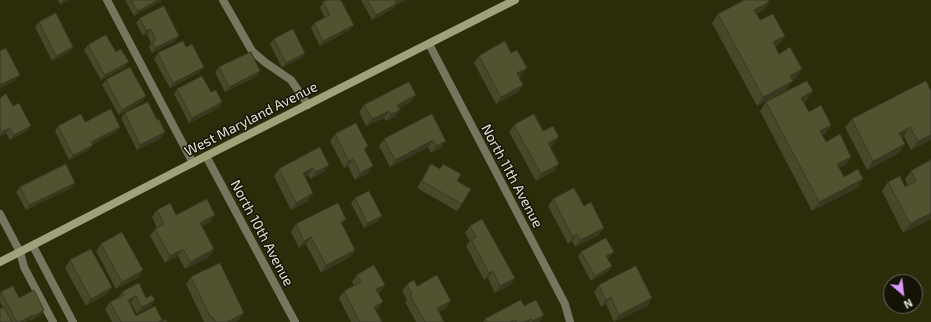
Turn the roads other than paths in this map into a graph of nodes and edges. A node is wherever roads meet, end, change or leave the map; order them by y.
1 (107, 0) edge
2 (223, 0) edge
3 (515, 0) edge
4 (428, 44) junction
5 (308, 105) junction
6 (206, 156) junction
7 (193, 163) junction
8 (0, 214) edge
9 (33, 246) junction
10 (20, 252) junction
11 (0, 262) edge
12 (53, 322) edge
13 (74, 322) edge
14 (295, 322) edge
15 (570, 322) edge

1 - 7 street
2 - 5 street
3 - 4 street, West Maryland Avenue
4 - 5 street, West Maryland Avenue
4 - 15 street, North 11th Avenue
5 - 6 street, West Maryland Avenue
6 - 7 street, West Maryland Avenue
6 - 14 street, North 10th Avenue
7 - 9 street, West Maryland Avenue
8 - 10 street
9 - 10 street, West Maryland Avenue
9 - 13 street
10 - 11 street, West Maryland Avenue
10 - 12 street

